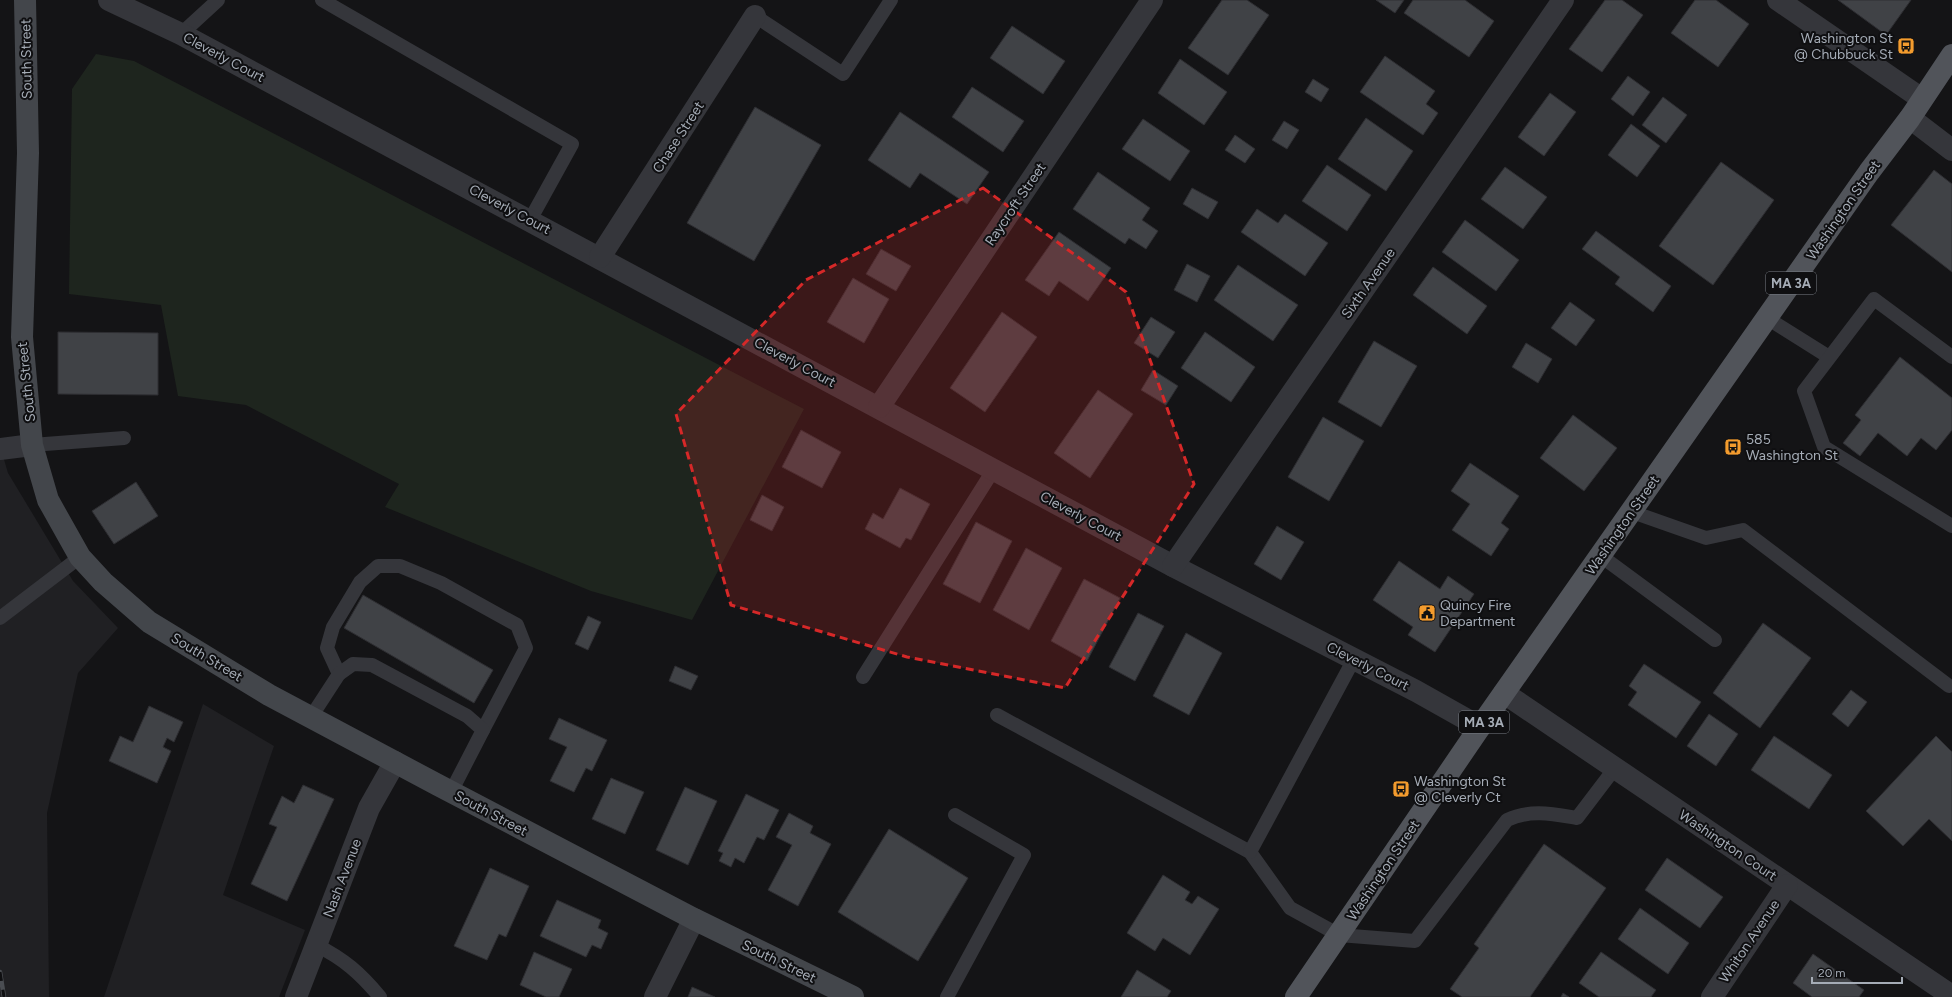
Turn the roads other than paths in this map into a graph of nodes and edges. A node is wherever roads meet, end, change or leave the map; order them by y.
1 (25, 0) edge
2 (109, 0) edge
3 (218, 0) edge
4 (322, 0) edge
5 (891, 0) edge
6 (1152, 0) edge
7 (1563, 0) edge
8 (1778, 0) edge
9 (755, 16) joint
10 (181, 34) junction
11 (1952, 55) edge
12 (1922, 99) junction
13 (1910, 118) junction
14 (1952, 150) edge
15 (530, 220) junction
16 (600, 257) junction
17 (1767, 318) junction
18 (1829, 357) junction
19 (1952, 358) edge
20 (879, 407) junction
21 (124, 438) dead end
22 (32, 445) junction
23 (0, 449) edge
24 (994, 469) junction
25 (1632, 512) junction
26 (1950, 520) edge
27 (1601, 556) junction
28 (80, 557) junction
29 (1173, 566) junction
30 (0, 618) edge
31 (1715, 640) dead end
32 (1354, 659) junction
33 (339, 674) junction
34 (863, 677) dead end
35 (1949, 686) dead end
36 (1504, 693) junction
37 (997, 715) dead end
38 (311, 717) junction
39 (1480, 728) junction
40 (483, 730) junction
41 (395, 762) junction
42 (1615, 768) junction
43 (451, 792) junction
44 (955, 815) dead end
45 (1250, 852) junction
46 (1787, 885) junction
47 (694, 919) junction
48 (1339, 935) junction
49 (316, 946) junction
50 (1952, 996) edge
51 (296, 997) edge
52 (380, 997) edge
53 (655, 997) edge
54 (853, 997) edge
55 (947, 997) edge
56 (1296, 997) edge
57 (1712, 997) edge

1 - 22 main road, South Street
2 - 10 street, Cleverly Court
3 - 10 lane
4 - 15 lane
5 - 9 lane
6 - 20 street, Raycroft Street
7 - 29 street, Sixth Avenue
8 - 12 street
9 - 16 street, Chase Street
10 - 15 street, Cleverly Court
11 - 12 main road, Washington Street / MA 3A
12 - 13 main road, Washington Street / MA 3A
13 - 14 street
13 - 17 main road, Washington Street / MA 3A
15 - 16 street, Cleverly Court
16 - 20 street, Cleverly Court
17 - 18 lane
17 - 25 main road, Washington Street / MA 3A
18 - 19 lane
18 - 26 lane
20 - 24 street, Cleverly Court
21 - 22 lane
22 - 23 street
22 - 28 main road, South Street
24 - 29 street, Cleverly Court
24 - 34 lane
25 - 27 main road, Washington Street / MA 3A
25 - 35 lane
27 - 31 lane
27 - 36 main road, Washington Street / MA 3A
28 - 30 lane
28 - 38 main road, South Street
29 - 32 street, Cleverly Court
32 - 39 street, Cleverly Court
32 - 45 lane
33 - 38 lane
33 - 40 lane
33 - 40 lane
36 - 39 main road, Washington Street / MA 3A
36 - 42 street, Washington Court
37 - 45 lane
38 - 41 main road, South Street
39 - 48 main road, Washington Street / MA 3A
40 - 43 lane
41 - 43 main road, South Street
41 - 49 street, Nash Avenue
42 - 46 street, Washington Court
42 - 48 lane
43 - 47 main road, South Street
44 - 55 lane
45 - 48 lane
46 - 50 street, Washington Court
46 - 57 street, Whiton Avenue
47 - 53 street
47 - 54 main road, South Street
48 - 56 main road, Washington Street / MA 3A
49 - 51 street, Nash Avenue
49 - 52 lane

